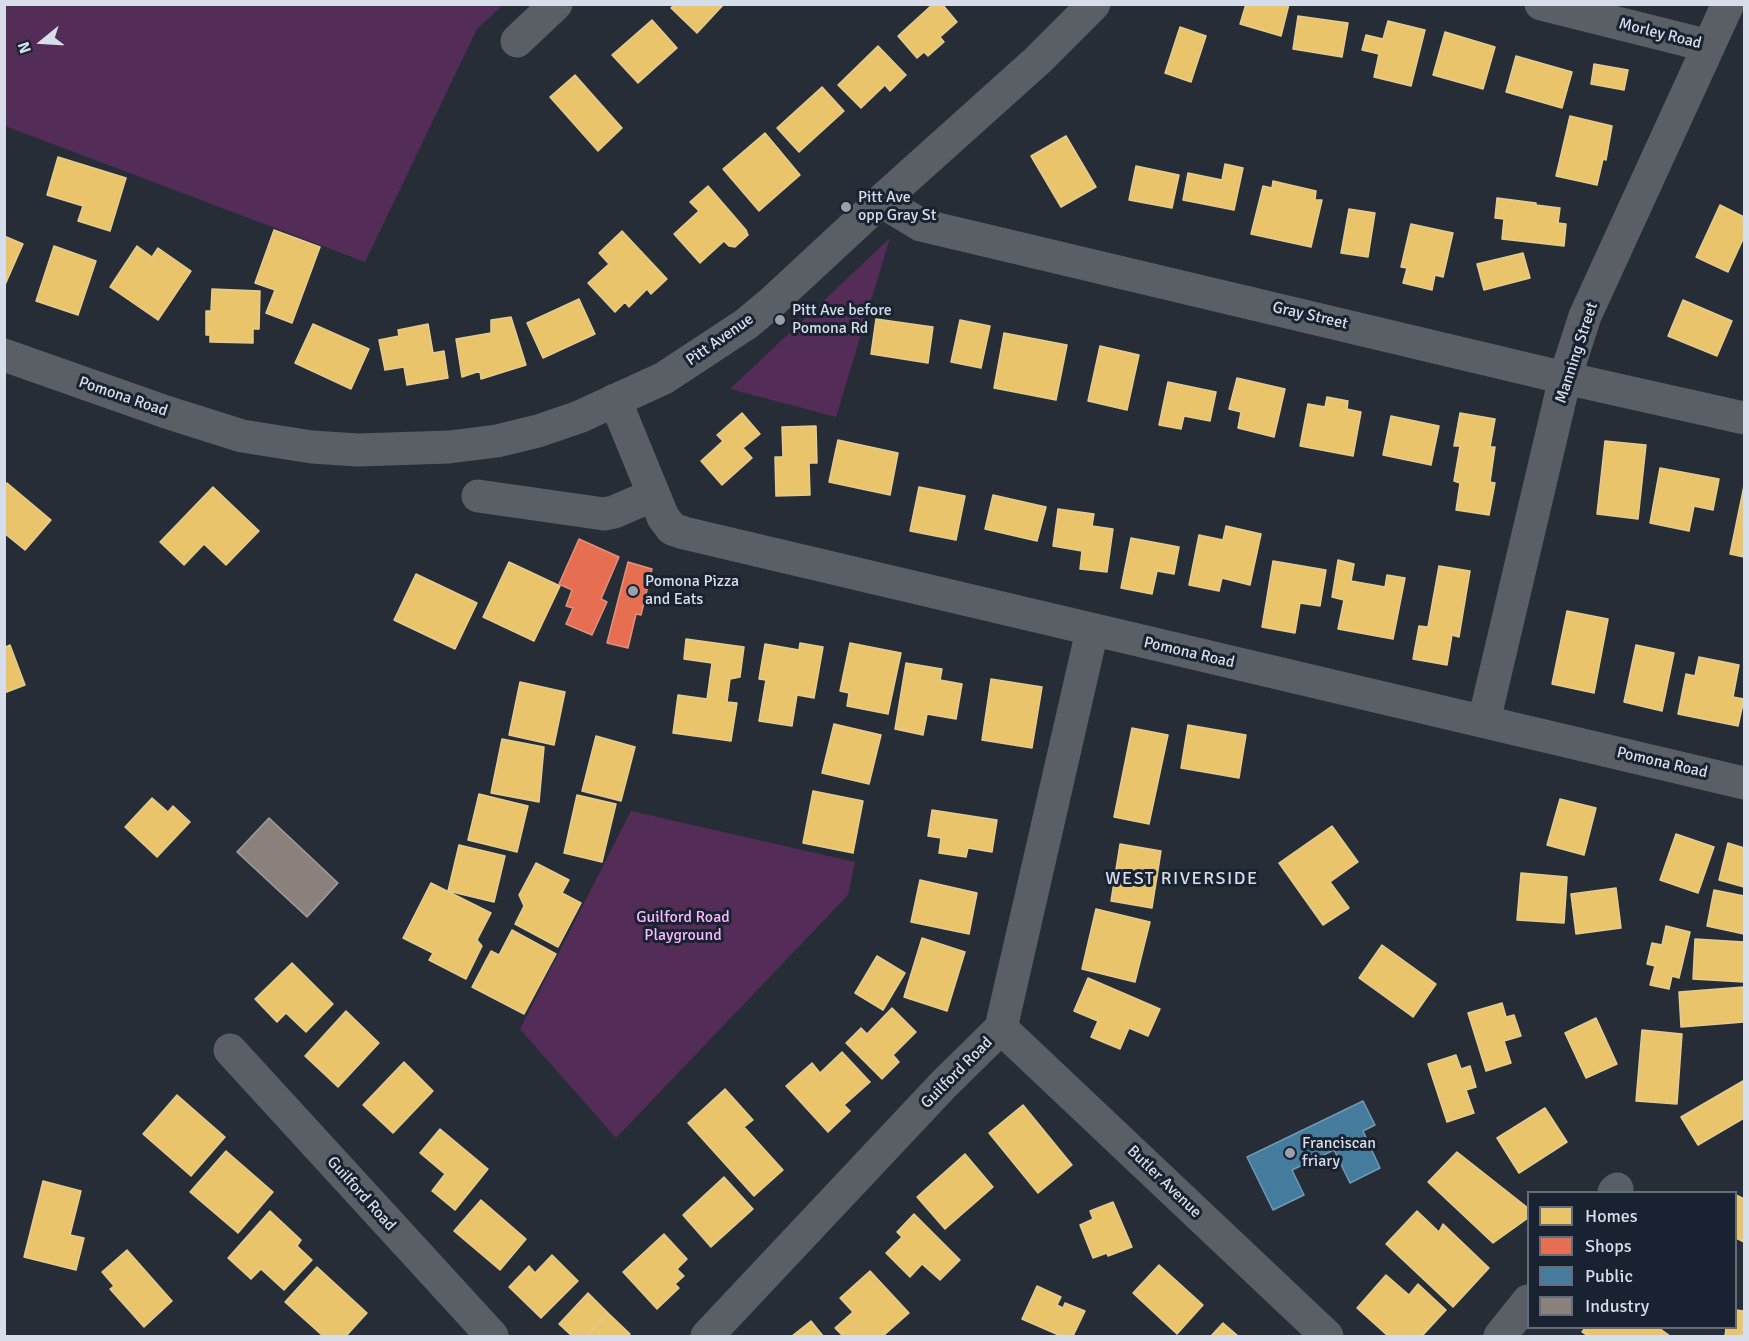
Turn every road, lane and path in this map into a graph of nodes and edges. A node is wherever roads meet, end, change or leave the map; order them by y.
1 (556, 4) edge
2 (1094, 4) edge
3 (1541, 4) edge
4 (1728, 4) edge
5 (517, 41) dead end
6 (1709, 46) junction
7 (881, 201) junction
8 (4, 355) edge
9 (1565, 378) junction
10 (615, 400) junction
11 (1744, 418) edge
12 (242, 436) joint
13 (653, 495) junction
14 (478, 496) dead end
15 (1092, 631) junction
16 (1484, 721) junction
17 (1744, 783) edge
18 (1002, 1028) junction
19 (230, 1050) dead end
20 (1527, 1302) edge
21 (492, 1336) edge
22 (707, 1336) edge
23 (1327, 1336) edge
24 (1500, 1336) edge

1 - 5 street
2 - 7 street, Pitt Avenue
3 - 6 street, Morley Road
4 - 6 street, Manning Street
6 - 9 street, Manning Street
7 - 9 street, Gray Street
7 - 10 street, Pitt Avenue
8 - 12 street, Pomona Road
9 - 11 street, Gray Street
9 - 16 street, Manning Street
10 - 12 street, Pitt Avenue
10 - 13 street, Pomona Road
13 - 14 street
13 - 15 street, Pomona Road
15 - 16 street, Pomona Road
15 - 18 street, Guilford Road
16 - 17 street, Pomona Road
18 - 22 street, Guilford Road
18 - 23 street, Butler Avenue
19 - 21 street, Guilford Road
20 - 24 street

